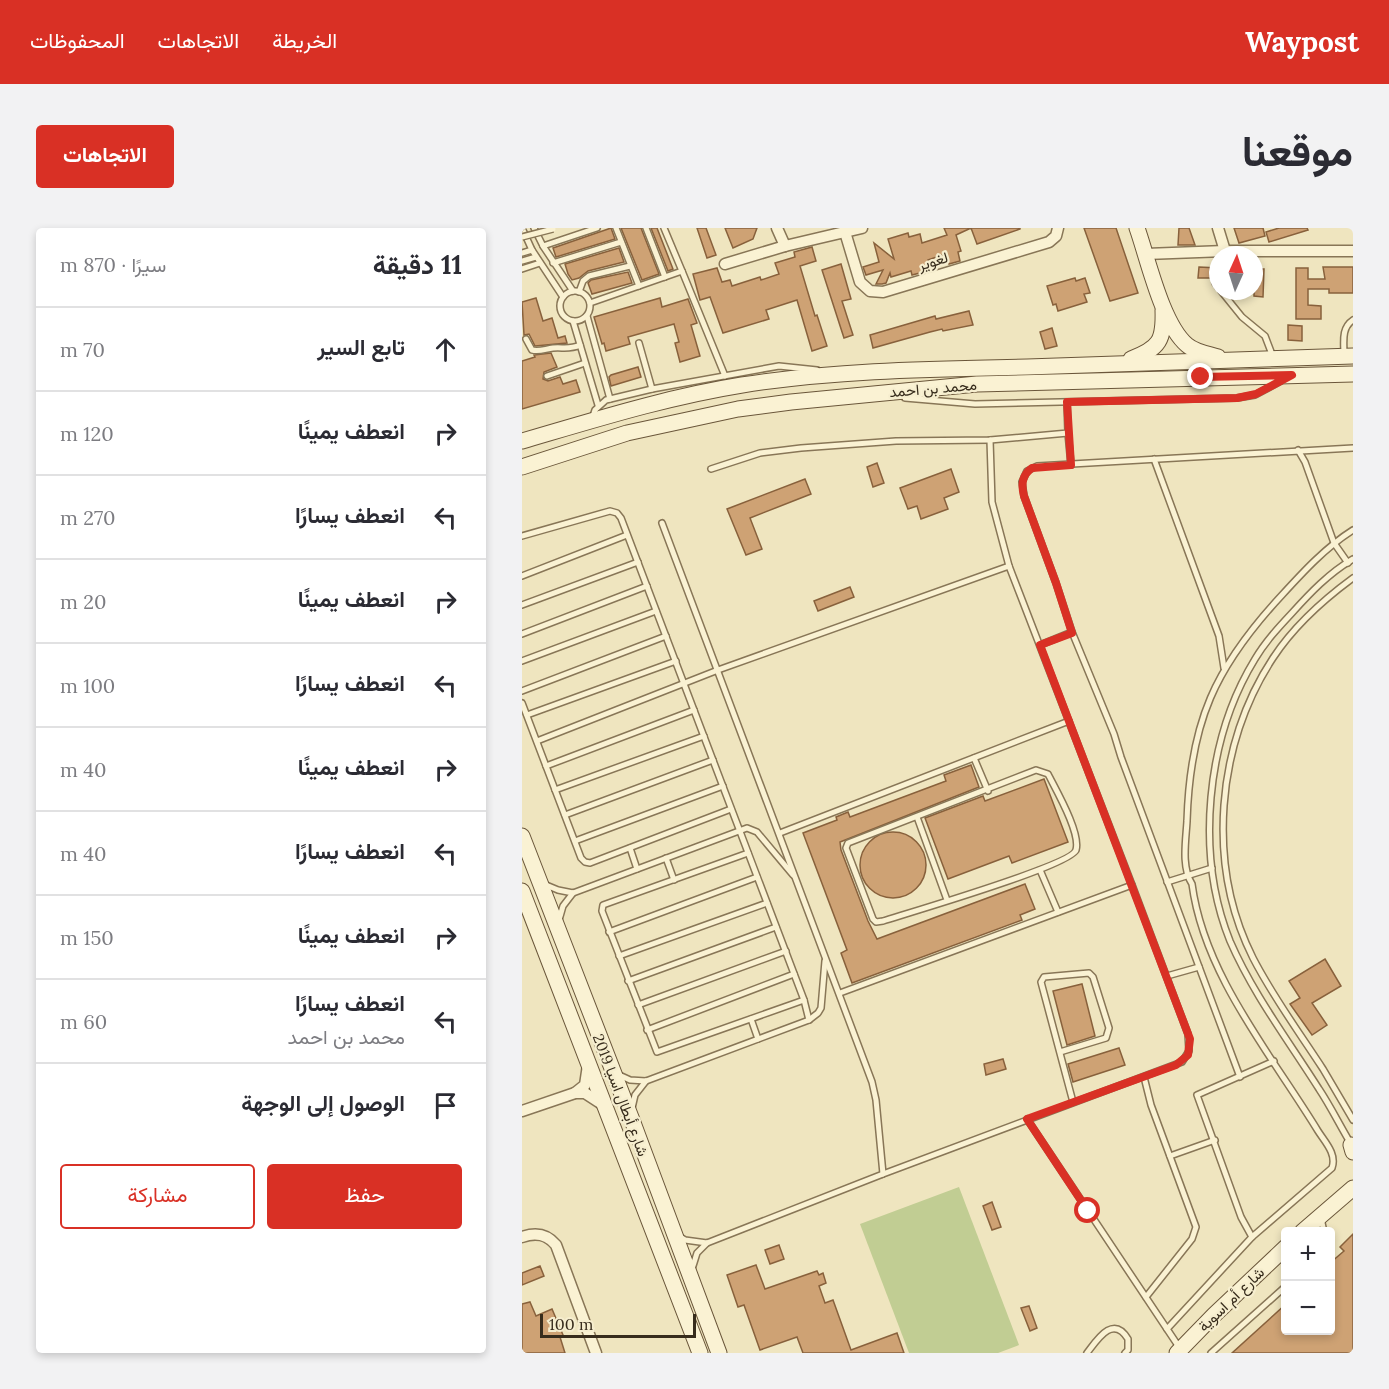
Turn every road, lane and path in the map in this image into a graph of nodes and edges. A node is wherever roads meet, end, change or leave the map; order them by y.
1 (522, 228) edge
2 (534, 228) edge
3 (554, 228) edge
4 (597, 228) edge
5 (616, 228) edge
6 (646, 228) edge
7 (664, 228) edge
8 (777, 228) edge
9 (862, 228) edge
10 (1058, 228) edge
11 (1137, 228) edge
12 (1218, 228) edge
13 (846, 232) junction
14 (522, 237) edge
15 (621, 242) junction
16 (543, 246) junction
17 (785, 246) junction
18 (1223, 246) edge
19 (532, 250) junction
20 (1263, 251) edge
21 (1353, 251) edge
22 (1209, 252) edge
23 (522, 253) edge
24 (1146, 254) junction
25 (538, 260) junction
26 (522, 261) edge
27 (554, 263) junction
28 (725, 264) dead end
29 (630, 266) junction
30 (522, 268) edge
31 (682, 271) junction
32 (665, 277) junction
33 (639, 286) junction
34 (576, 292) junction
35 (563, 297) junction
36 (1228, 300) edge
37 (590, 303) junction
38 (1163, 307) junction
39 (587, 316) junction
40 (1353, 320) edge
41 (573, 321) junction
42 (526, 339) dead end
43 (639, 343) dead end
44 (580, 345) junction
45 (1348, 356) edge
46 (1273, 359) junction
47 (1233, 361) junction
48 (585, 363) junction
49 (1117, 364) junction
50 (1353, 374) edge
51 (725, 375) junction
52 (836, 375) junction
53 (1292, 375) junction
54 (547, 376) dead end
55 (652, 389) junction
56 (870, 393) junction
57 (610, 399) junction
58 (1067, 402) junction
59 (598, 405) junction
60 (592, 420) junction
61 (1068, 433) junction
62 (990, 440) junction
63 (522, 441) edge
64 (1353, 448) edge
65 (1298, 450) junction
66 (1154, 459) junction
67 (1071, 465) junction
68 (522, 466) edge
69 (711, 469) dead end
70 (662, 523) dead end
71 (1353, 530) edge
72 (627, 535) junction
73 (522, 536) edge
74 (1334, 543) junction
75 (1350, 561) edge
76 (638, 562) junction
77 (1009, 566) junction
78 (522, 576) edge
79 (1353, 578) edge
80 (647, 586) junction
81 (522, 605) edge
82 (656, 611) junction
83 (1072, 633) junction
84 (522, 634) edge
85 (666, 636) junction
86 (1040, 645) junction
87 (522, 661) edge
88 (675, 662) junction
89 (1224, 668) junction
90 (718, 670) junction
91 (684, 684) junction
92 (522, 691) edge
93 (522, 703) edge
94 (694, 710) junction
95 (527, 715) junction
96 (1069, 722) junction
97 (704, 736) junction
98 (537, 741) junction
99 (974, 758) junction
100 (713, 760) junction
101 (546, 766) junction
102 (723, 786) junction
103 (555, 790) junction
104 (988, 791) junction
105 (731, 809) junction
106 (565, 816) junction
107 (917, 817) junction
108 (740, 830) junction
109 (780, 833) junction
110 (522, 837) edge
111 (575, 841) junction
112 (630, 848) junction
113 (748, 853) junction
114 (666, 858) junction
115 (1212, 868) junction
116 (638, 869) junction
117 (1040, 870) junction
118 (1187, 876) junction
119 (757, 877) junction
120 (796, 878) junction
121 (538, 880) junction
122 (674, 880) junction
123 (1167, 882) junction
124 (1132, 885) junction
125 (522, 891) edge
126 (573, 893) junction
127 (947, 900) junction
128 (767, 903) junction
129 (1058, 912) junction
130 (522, 922) edge
131 (776, 927) junction
132 (558, 930) junction
133 (538, 931) junction
134 (609, 932) junction
135 (786, 951) junction
136 (619, 956) junction
137 (825, 959) junction
138 (1199, 967) junction
139 (794, 974) junction
140 (1167, 976) junction
141 (628, 981) junction
142 (840, 993) junction
143 (804, 1000) junction
144 (638, 1005) junction
145 (751, 1019) junction
146 (809, 1020) junction
147 (647, 1030) junction
148 (758, 1039) junction
149 (1060, 1052) junction
150 (1274, 1061) junction
151 (589, 1064) junction
152 (610, 1065) junction
153 (1143, 1077) junction
154 (1240, 1077) junction
155 (646, 1081) junction
156 (575, 1093) junction
157 (1073, 1102) junction
158 (605, 1106) junction
159 (522, 1111) edge
160 (1027, 1119) junction
161 (632, 1120) junction
162 (1353, 1120) edge
163 (1215, 1140) junction
164 (1352, 1148) edge
165 (1170, 1156) junction
166 (883, 1174) junction
167 (1353, 1188) edge
168 (1320, 1215) junction
169 (1307, 1227) edge
170 (1323, 1227) edge
171 (672, 1231) junction
172 (522, 1237) edge
173 (1252, 1237) junction
174 (707, 1243) junction
175 (1281, 1251) edge
176 (691, 1281) junction
177 (1281, 1290) edge
178 (1146, 1297) junction
179 (1167, 1329) junction
180 (1179, 1351) edge
181 (597, 1353) edge
182 (700, 1353) edge
183 (719, 1353) edge
184 (1087, 1353) edge
185 (1125, 1353) edge
186 (1211, 1353) edge

1 - 19 lane
2 - 16 lane
3 - 14 lane, bridge
4 - 16 lane
5 - 15 lane
6 - 32 lane
7 - 31 lane
8 - 17 street
9 - 13 street
10 - 13 street, لغوير
11 - 24 street
12 - 18 street
13 - 17 street
15 - 27 lane
15 - 29 lane
16 - 27 lane
17 - 28 street
19 - 23 lane
19 - 25 lane
20 - 21 street
22 - 24 street
24 - 38 street
25 - 26 lane
25 - 30 lane
25 - 35 lane
27 - 34 lane
29 - 33 lane
29 - 34 lane
31 - 32 lane
31 - 51 lane
32 - 33 lane
33 - 37 lane
34 - 35 lane
34 - 37 lane
35 - 41 lane
36 - 46 lane
37 - 39 lane
38 - 47 street
38 - 49 street
39 - 41 lane
39 - 57 lane
40 - 45 lane
41 - 44 lane
42 - 44 lane
43 - 55 lane
44 - 48 lane
45 - 46 street, محمد بن احمد
46 - 47 street, محمد بن احمد
47 - 49 street, محمد بن احمد
48 - 54 lane
48 - 59 lane
49 - 52 street, محمد بن احمد
50 - 53 street, محمد بن احمد
51 - 52 lane
51 - 55 lane
52 - 60 street, محمد بن احمد
53 - 56 street, محمد بن احمد
53 - 58 lane
55 - 57 lane
56 - 58 lane
56 - 68 street, محمد بن احمد
57 - 59 lane
58 - 61 lane
59 - 60 lane
60 - 63 street, محمد بن احمد
61 - 62 lane
61 - 67 lane
62 - 69 lane
62 - 77 lane
64 - 65 lane
65 - 66 lane
65 - 74 lane
66 - 67 lane
66 - 89 lane
67 - 83 lane
70 - 90 lane
71 - 74 lane
72 - 73 lane
72 - 76 lane
72 - 78 lane
74 - 75 lane
74 - 89 lane
75 - 115 lane
76 - 80 lane
76 - 81 lane
77 - 86 lane
77 - 90 lane
79 - 162 lane
80 - 82 lane
80 - 84 lane
82 - 85 lane
82 - 87 lane
83 - 86 lane
83 - 123 lane
85 - 88 lane
85 - 92 lane
86 - 96 lane
88 - 91 lane
88 - 95 lane
89 - 118 lane
90 - 91 lane
90 - 109 lane
91 - 94 lane
91 - 98 lane
93 - 95 lane
94 - 97 lane
94 - 101 lane
95 - 98 lane
96 - 99 lane
96 - 124 lane
97 - 100 lane
97 - 103 lane
98 - 101 lane
99 - 104 lane
99 - 109 lane
100 - 102 lane
100 - 106 lane
101 - 103 lane
102 - 105 lane
102 - 111 lane
103 - 106 lane
104 - 107 lane
104 - 117 lane
105 - 108 lane
105 - 112 lane
106 - 111 lane
107 - 127 lane
107 - 127 lane
108 - 113 lane
108 - 114 lane
108 - 120 lane
109 - 120 lane
110 - 121 street, شارع أبطال اسيا 2019
111 - 112 lane
112 - 116 lane
113 - 119 lane
113 - 122 lane
114 - 116 lane
114 - 122 lane
115 - 118 lane
115 - 164 lane
116 - 126 lane
117 - 127 lane
117 - 129 lane
118 - 123 lane
118 - 150 lane
119 - 128 lane
119 - 134 lane
120 - 137 lane
121 - 126 lane
121 - 132 street, شارع أبطال اسيا 2019
122 - 134 lane
123 - 138 lane
124 - 129 lane
124 - 140 lane
125 - 133 street, شارع أبطال اسيا 2019
126 - 132 lane
128 - 131 lane
128 - 136 lane
129 - 142 lane
130 - 133 street
131 - 135 lane
131 - 141 lane
132 - 152 street, شارع أبطال اسيا 2019
133 - 151 street, شارع أبطال اسيا 2019
134 - 136 lane
135 - 139 lane
135 - 144 lane
136 - 141 lane
137 - 142 lane
137 - 146 lane
138 - 140 lane
138 - 154 lane
139 - 143 lane
139 - 147 lane
140 - 153 lane
141 - 144 lane
142 - 166 lane
143 - 145 lane
143 - 146 lane
144 - 147 lane
145 - 147 lane
145 - 148 lane
146 - 148 lane
148 - 155 lane
149 - 149 lane
149 - 157 lane
150 - 154 lane
150 - 173 lane
151 - 156 street
151 - 158 street, شارع أبطال اسيا 2019
152 - 155 lane
152 - 161 street, شارع أبطال اسيا 2019
153 - 157 lane
153 - 165 lane
154 - 163 lane
155 - 161 lane
156 - 158 street
156 - 159 street
157 - 160 lane
158 - 182 street, شارع أبطال اسيا 2019
160 - 166 lane
160 - 178 lane
161 - 171 street, شارع أبطال اسيا 2019
163 - 165 lane
163 - 173 lane
165 - 178 lane
166 - 174 lane
167 - 168 street
168 - 169 street
168 - 170 lane
171 - 174 lane
171 - 176 street, شارع أبطال اسيا 2019
172 - 181 street
173 - 179 lane
174 - 176 lane
175 - 180 street, شارع أم اسوية
176 - 183 street, شارع أبطال اسيا 2019
177 - 186 lane
178 - 179 lane
179 - 180 lane
184 - 185 lane

